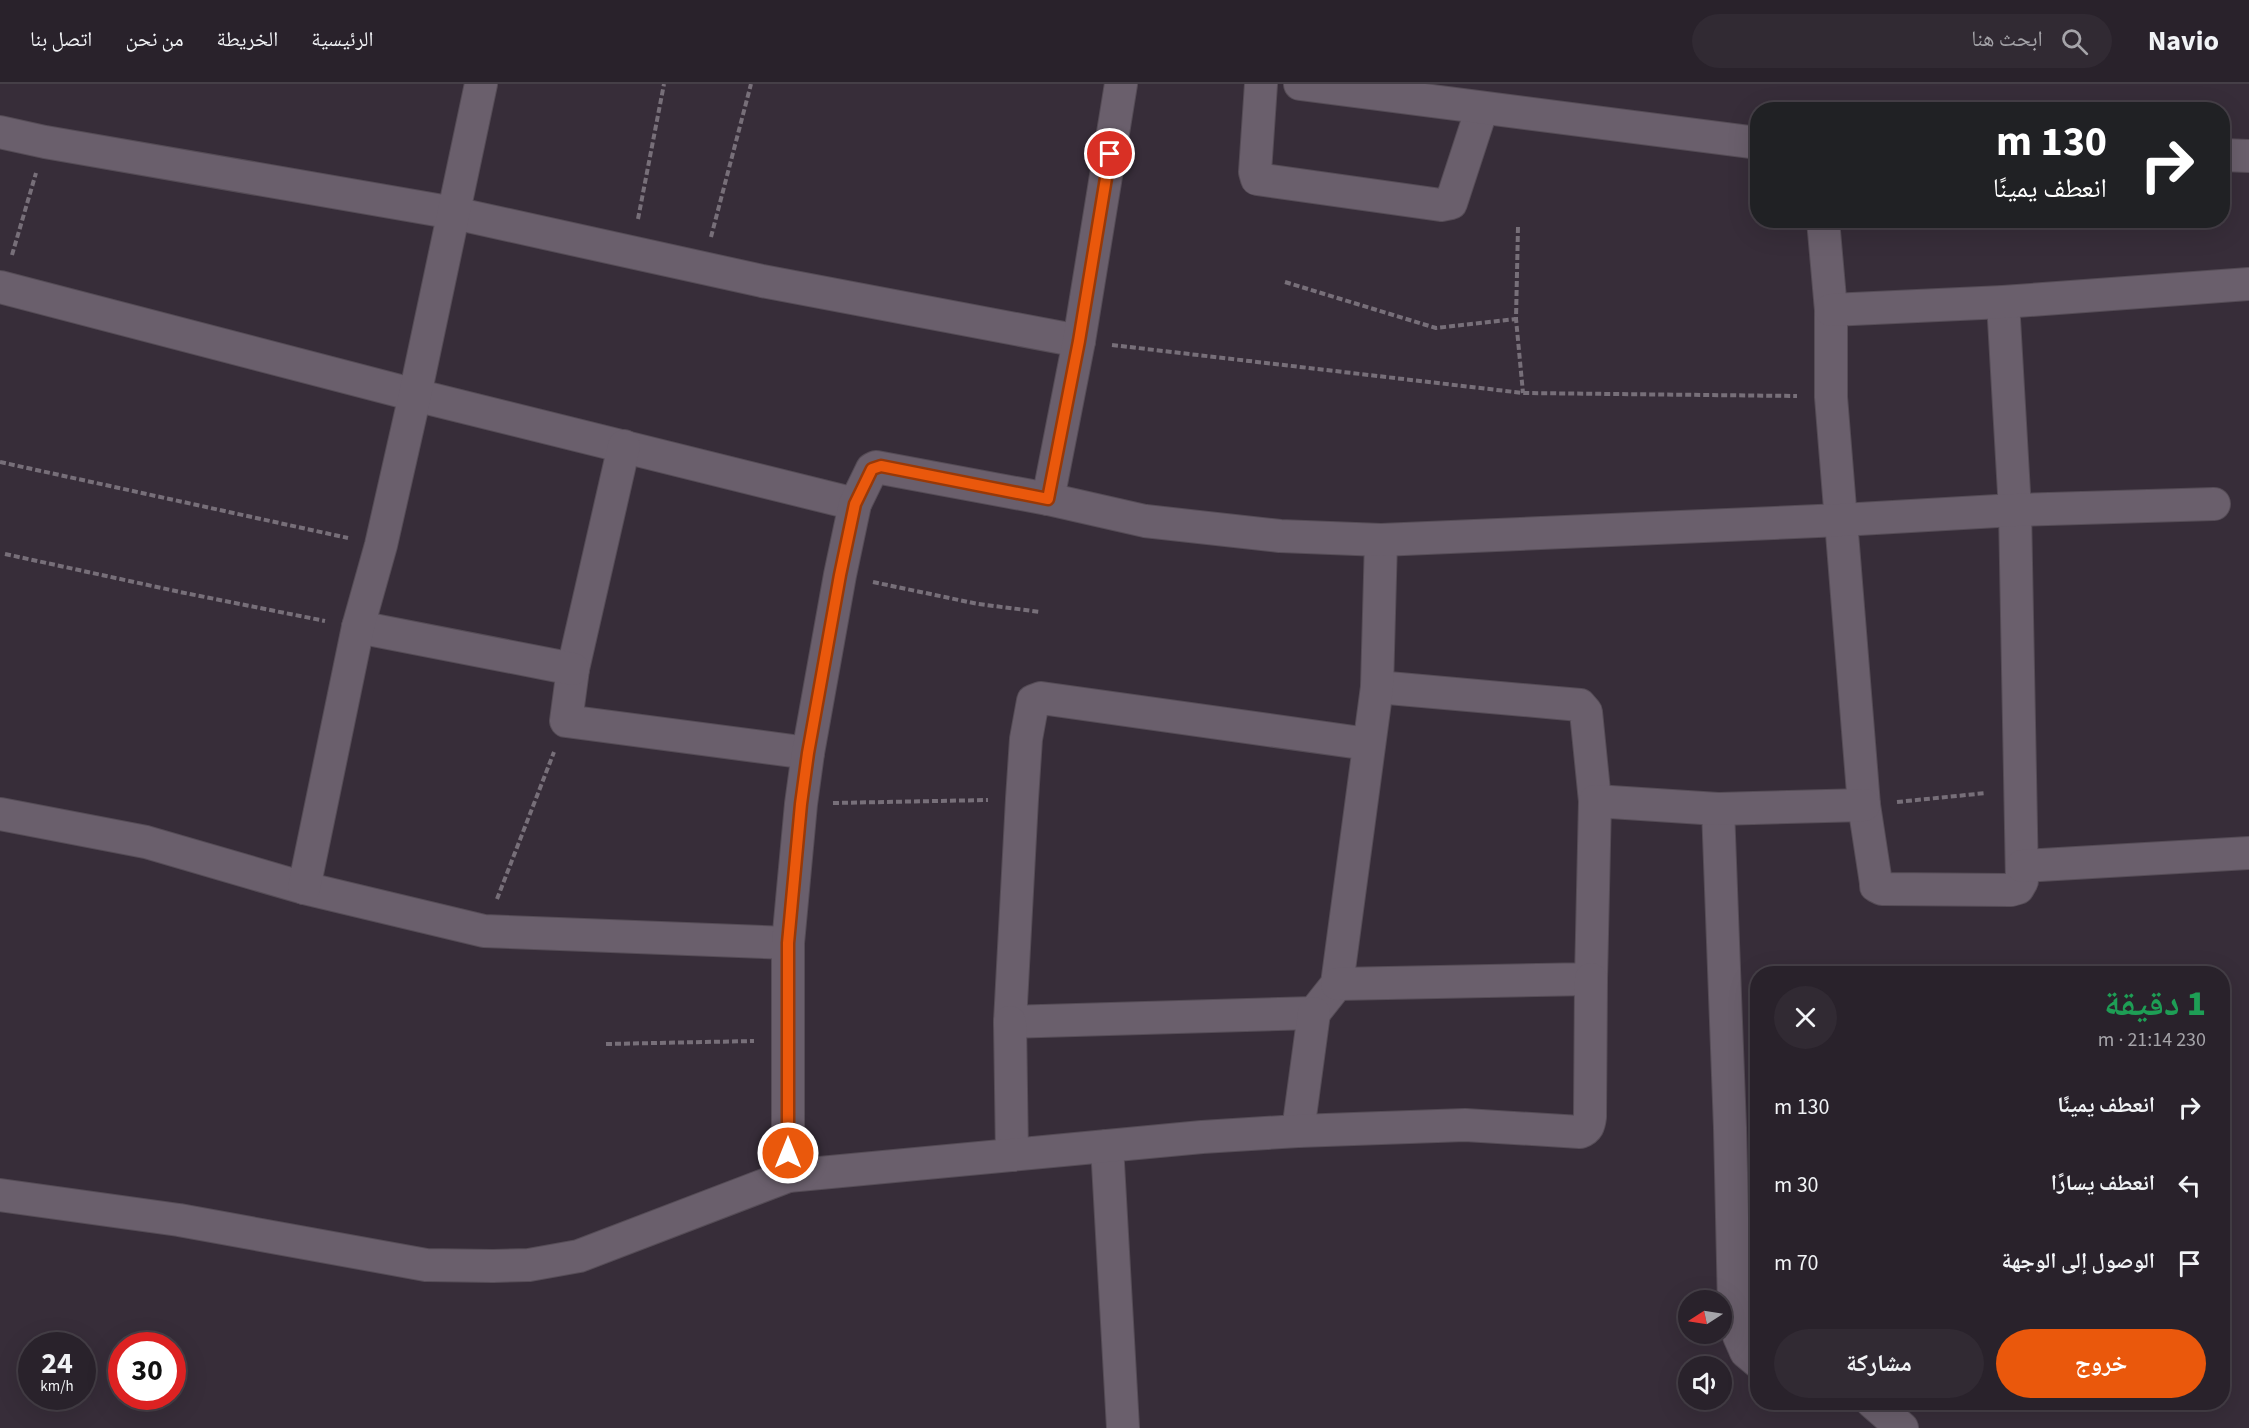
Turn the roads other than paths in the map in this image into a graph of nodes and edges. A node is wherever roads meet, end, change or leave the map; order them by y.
1 (481, 84) edge
2 (1121, 84) edge
3 (1261, 84) edge
4 (1300, 84) edge
5 (1482, 108) junction
6 (0, 132) edge
7 (1750, 142) edge
8 (2230, 155) edge
9 (2249, 156) edge
10 (454, 213) junction
11 (1824, 228) edge
12 (2249, 284) edge
13 (1, 287) edge
14 (2003, 302) junction
15 (1831, 310) junction
16 (1079, 341) junction
17 (415, 395) junction
18 (624, 446) junction
19 (1048, 499) junction
20 (855, 504) junction
21 (2214, 504) dead end
22 (2015, 510) junction
23 (1841, 520) junction
24 (1381, 540) junction
25 (358, 627) junction
26 (573, 669) junction
27 (1377, 687) junction
28 (1368, 744) junction
29 (808, 753) junction
30 (1595, 801) junction
31 (1864, 805) junction
32 (1718, 809) junction
33 (0, 814) edge
34 (2249, 853) edge
35 (2022, 866) junction
36 (304, 888) junction
37 (788, 943) junction
38 (1591, 979) junction
39 (1337, 984) junction
40 (1314, 1013) junction
41 (1010, 1022) junction
42 (1298, 1131) junction
43 (1107, 1146) junction
44 (1012, 1155) junction
45 (788, 1176) junction
46 (0, 1195) edge
47 (1750, 1355) edge
48 (1881, 1410) edge
49 (1123, 1428) edge
50 (1902, 1428) edge

1 - 10 street
2 - 16 street
3 - 5 street
4 - 5 street
5 - 7 street
6 - 10 street
8 - 9 street
10 - 16 street
10 - 17 street
11 - 15 street
12 - 14 street
13 - 17 street
14 - 15 street
14 - 22 street
15 - 23 street
16 - 19 street
17 - 18 street
17 - 25 street
18 - 20 street
18 - 26 street
19 - 20 street
19 - 24 street
20 - 29 street
21 - 22 street
22 - 23 street
22 - 35 street
23 - 24 street
23 - 31 street
24 - 27 street
25 - 26 street
25 - 36 street
26 - 29 street
27 - 28 street
27 - 30 street
28 - 39 street
28 - 41 street
29 - 37 street
30 - 32 street
30 - 38 street
31 - 32 street
31 - 35 street
32 - 47 street
33 - 36 street
34 - 35 street
36 - 37 street
37 - 45 street
38 - 39 street
38 - 42 street
39 - 40 street
40 - 41 street
40 - 42 street
41 - 44 street
42 - 43 street
43 - 44 street
43 - 49 street
44 - 45 street
45 - 46 street
48 - 50 street

